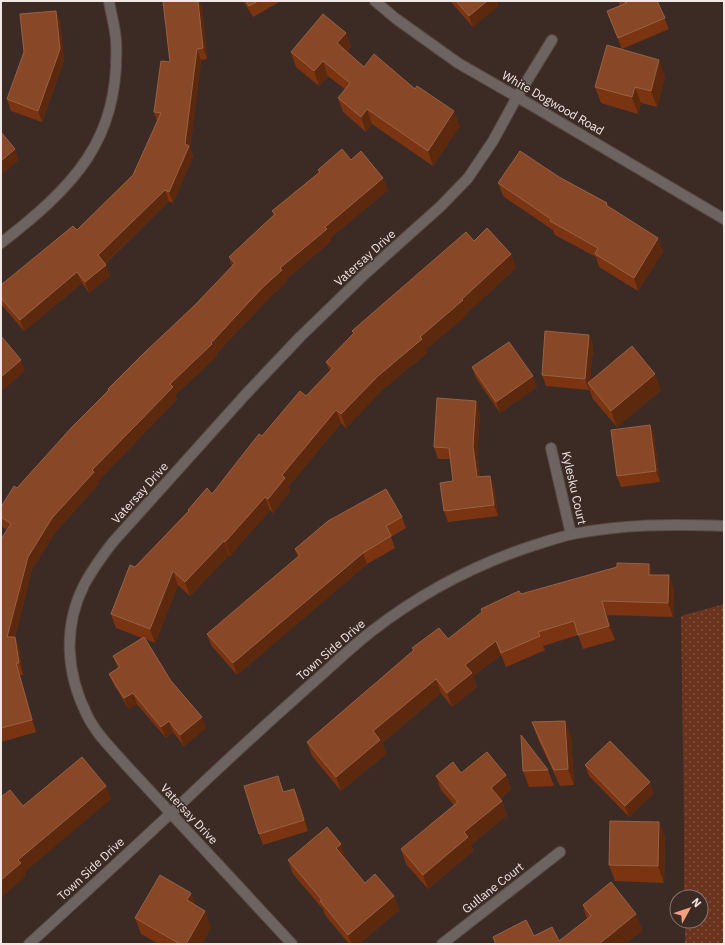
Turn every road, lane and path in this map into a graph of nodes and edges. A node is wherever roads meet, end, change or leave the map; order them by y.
1 (109, 1) edge
2 (375, 1) edge
3 (552, 40) dead end
4 (517, 97) junction
5 (724, 220) edge
6 (1, 243) edge
7 (551, 448) dead end
8 (724, 526) edge
9 (571, 534) junction
10 (171, 814) junction
11 (560, 852) dead end
12 (29, 944) edge
13 (292, 944) edge
14 (442, 944) edge

1 - 6 street
2 - 4 street, White Dogwood Road
3 - 4 street, Vatersay Drive
4 - 5 street, White Dogwood Road
4 - 10 street, Vatersay Drive
7 - 9 street, Kylesku Court
8 - 9 street, Town Side Drive
9 - 10 street, Town Side Drive
10 - 12 street, Town Side Drive
10 - 13 street, Vatersay Drive
11 - 14 street, Gullane Court

